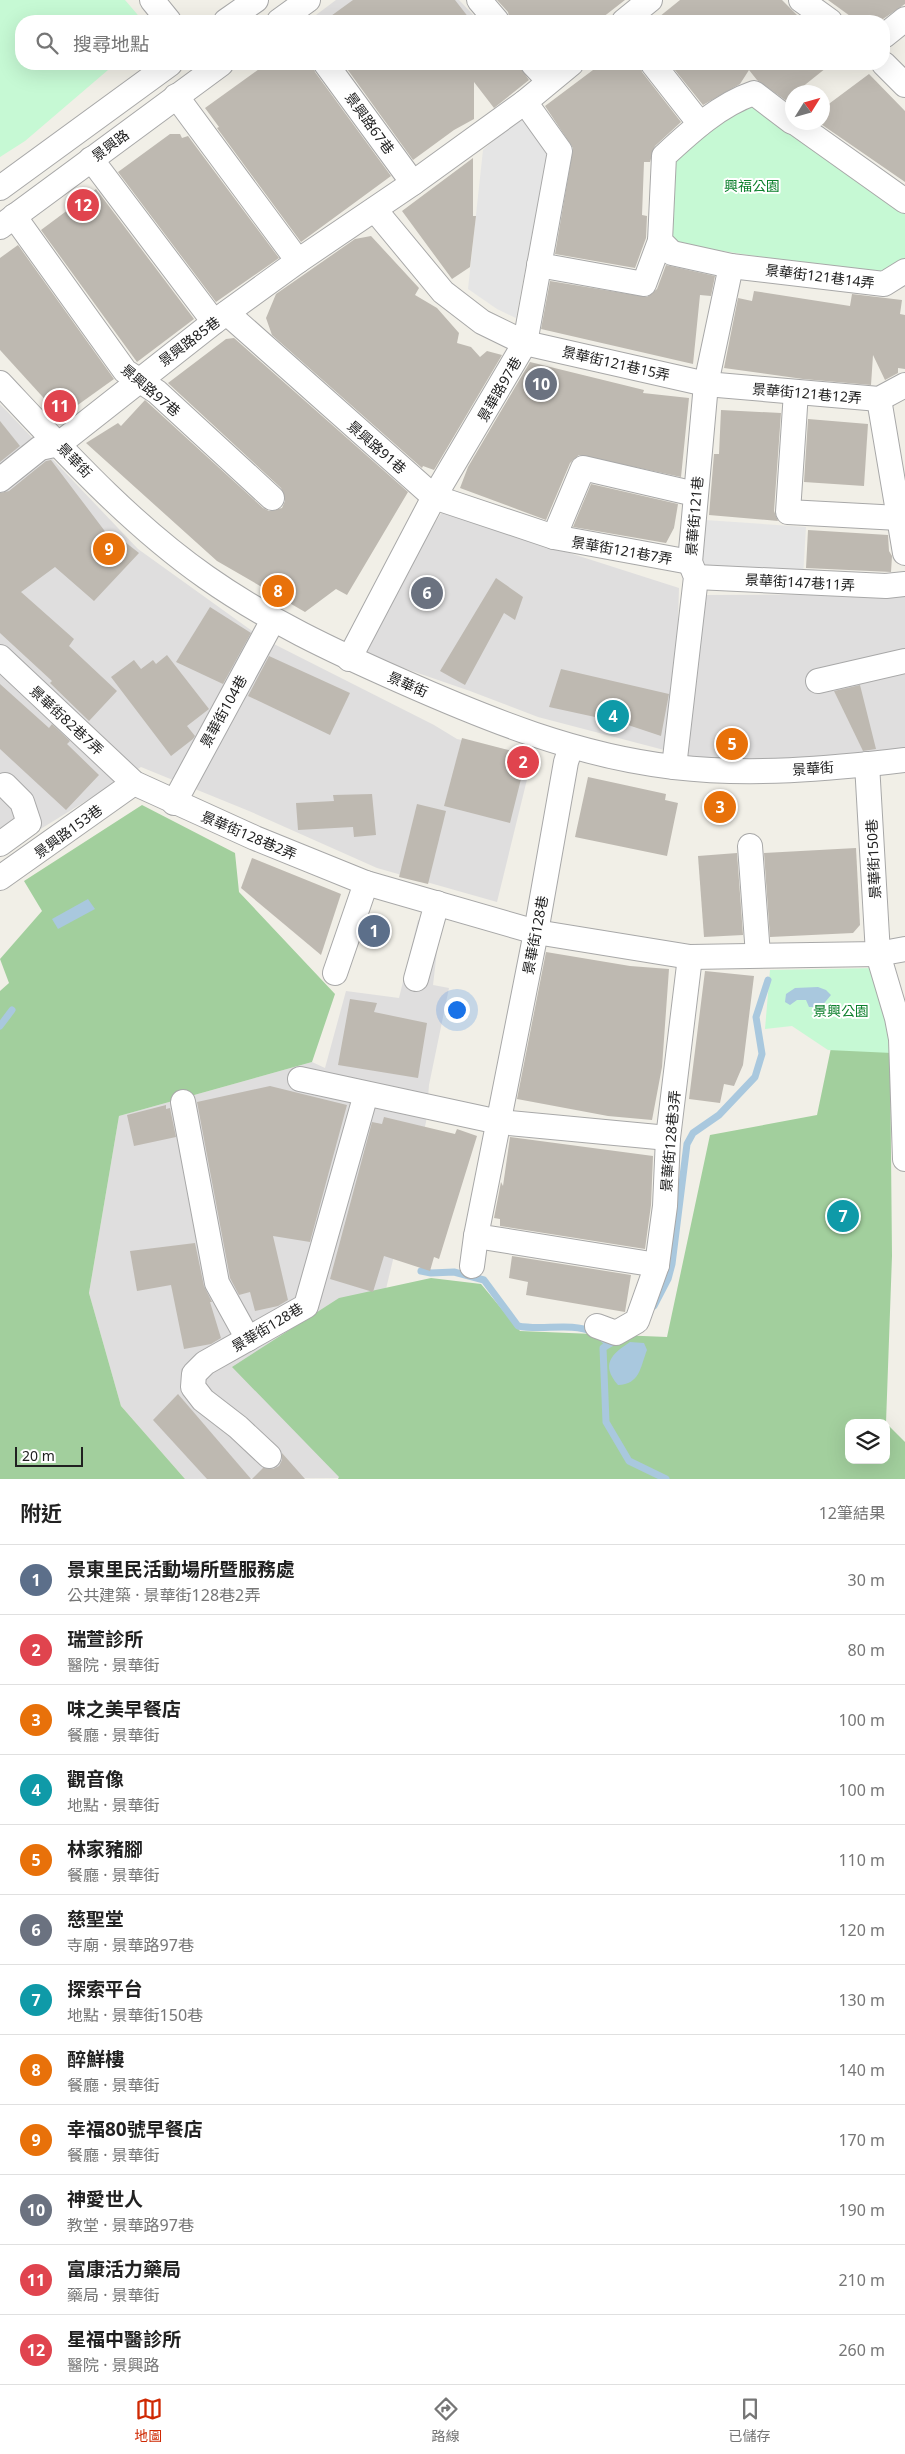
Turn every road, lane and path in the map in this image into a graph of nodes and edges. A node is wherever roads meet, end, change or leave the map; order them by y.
1 (152, 0) edge
2 (256, 0) edge
3 (308, 0) edge
4 (479, 0) edge
5 (650, 0) edge
6 (801, 0) edge
7 (164, 15) edge
8 (235, 15) edge
9 (292, 15) edge
10 (492, 15) edge
11 (631, 15) edge
12 (822, 15) edge
13 (905, 19) edge
14 (890, 31) edge
15 (162, 70) edge
16 (213, 70) edge
17 (330, 70) edge
18 (538, 70) edge
19 (563, 70) edge
20 (658, 70) edge
21 (890, 70) edge
22 (548, 82) junction
23 (905, 85) edge
24 (176, 96) junction
25 (525, 102) junction
26 (785, 116) edge
27 (700, 124) junction
28 (804, 130) edge
29 (91, 159) junction
30 (413, 183) junction
31 (0, 188) edge
32 (905, 200) edge
33 (374, 210) junction
34 (7, 222) edge
35 (660, 241) junction
36 (298, 261) junction
37 (539, 265) junction
38 (731, 266) junction
39 (905, 271) edge
40 (220, 318) junction
41 (525, 343) junction
42 (138, 380) junction
43 (0, 384) edge
44 (706, 384) junction
45 (905, 385) edge
46 (796, 392) junction
47 (879, 399) junction
48 (59, 444) junction
49 (0, 480) edge
50 (695, 494) junction
51 (434, 497) junction
52 (272, 498) dead end
53 (899, 518) junction
54 (554, 537) junction
55 (905, 553) edge
56 (693, 570) junction
57 (905, 584) edge
58 (273, 620) junction
59 (0, 657) edge
60 (349, 659) junction
61 (905, 661) edge
62 (818, 681) dead end
63 (571, 748) junction
64 (905, 760) edge
65 (868, 764) junction
66 (674, 767) junction
67 (134, 783) junction
68 (5, 786) dead end
69 (174, 803) junction
70 (0, 844) edge
71 (750, 846) dead end
72 (0, 878) edge
73 (366, 882) junction
74 (437, 903) junction
75 (536, 932) junction
76 (905, 949) edge
77 (878, 954) junction
78 (758, 955) junction
79 (690, 957) junction
80 (335, 973) dead end
81 (416, 979) dead end
82 (901, 1017) edge
83 (300, 1079) dead end
84 (366, 1094) junction
85 (183, 1102) dead end
86 (499, 1122) junction
87 (668, 1138) junction
88 (905, 1159) edge
89 (476, 1236) junction
90 (657, 1265) junction
91 (472, 1266) dead end
92 (596, 1326) dead end
93 (248, 1339) junction
94 (270, 1456) dead end

1 - 7 street
2 - 8 street
3 - 9 street
4 - 10 street
5 - 11 street
6 - 12 street
13 - 14 street
15 - 31 street
16 - 24 street, 景興路
17 - 30 street, 景興路67巷
18 - 22 street
19 - 22 street, 景興路85巷
20 - 27 street
21 - 23 street
22 - 25 street, 景興路85巷
24 - 29 street, 景興路
24 - 36 street
25 - 30 street, 景興路85巷
25 - 37 street, 景華路97巷
26 - 27 street
27 - 35 street
28 - 32 street
29 - 34 street, 景興路
29 - 40 street, 景興路91巷
30 - 33 street, 景興路85巷
33 - 36 street, 景興路85巷
33 - 41 street
34 - 42 street, 景興路97巷
35 - 37 street
35 - 38 street, 景華街121巷14弄
36 - 40 street, 景興路85巷
37 - 41 street, 景華路97巷
38 - 39 street, 景華街121巷14弄
38 - 44 street, 景華街121巷
40 - 42 street, 景興路85巷
40 - 51 street, 景興路91巷
41 - 44 street, 景華街121巷15弄
41 - 51 street, 景華路97巷
42 - 48 street, 景興路85巷
42 - 52 street, 景興路97巷
43 - 48 street, 景華街
44 - 46 street, 景華街121巷12弄
44 - 50 street, 景華街121巷
45 - 47 street, 景華街121巷12弄
46 - 47 street, 景華街121巷12弄
46 - 53 street
47 - 53 street
48 - 49 street
48 - 58 street, 景華街
50 - 54 street
50 - 56 street, 景華街121巷
51 - 54 street, 景興路91巷
51 - 60 street, 景華路97巷
53 - 55 street
54 - 56 street, 景華街121巷7弄
56 - 57 street, 景華街147巷11弄
56 - 66 street, 景華街121巷
58 - 60 street, 景華街
58 - 69 street, 景華街104巷
59 - 67 street, 景華街82巷7弄
60 - 63 street, 景華街
61 - 62 street
63 - 66 street, 景華街
63 - 75 street, 景華街128巷
64 - 65 street, 景華街
65 - 66 street, 景華街
65 - 77 street, 景華街150巷
67 - 69 street, 景華街128巷2弄
67 - 72 street, 景興路153巷
68 - 70 street
69 - 73 street, 景華街128巷2弄
71 - 78 street
73 - 74 street, 景華街128巷2弄
73 - 80 street
74 - 75 street, 景華街128巷2弄
74 - 81 street
75 - 79 street
75 - 86 street, 景華街128巷
76 - 77 street
77 - 78 street
77 - 82 street, 景華街150巷
78 - 79 street
79 - 87 street, 景華街128巷3弄
82 - 88 street, 景華街150巷
83 - 84 street
84 - 86 street
84 - 93 street, 景華街128巷
85 - 93 street
86 - 87 street
86 - 89 street, 景華街128巷
87 - 90 street, 景華街128巷3弄
89 - 90 street
89 - 91 street, 景華街128巷
90 - 92 street, 景華街128巷3弄
93 - 94 street, 景華街128巷

